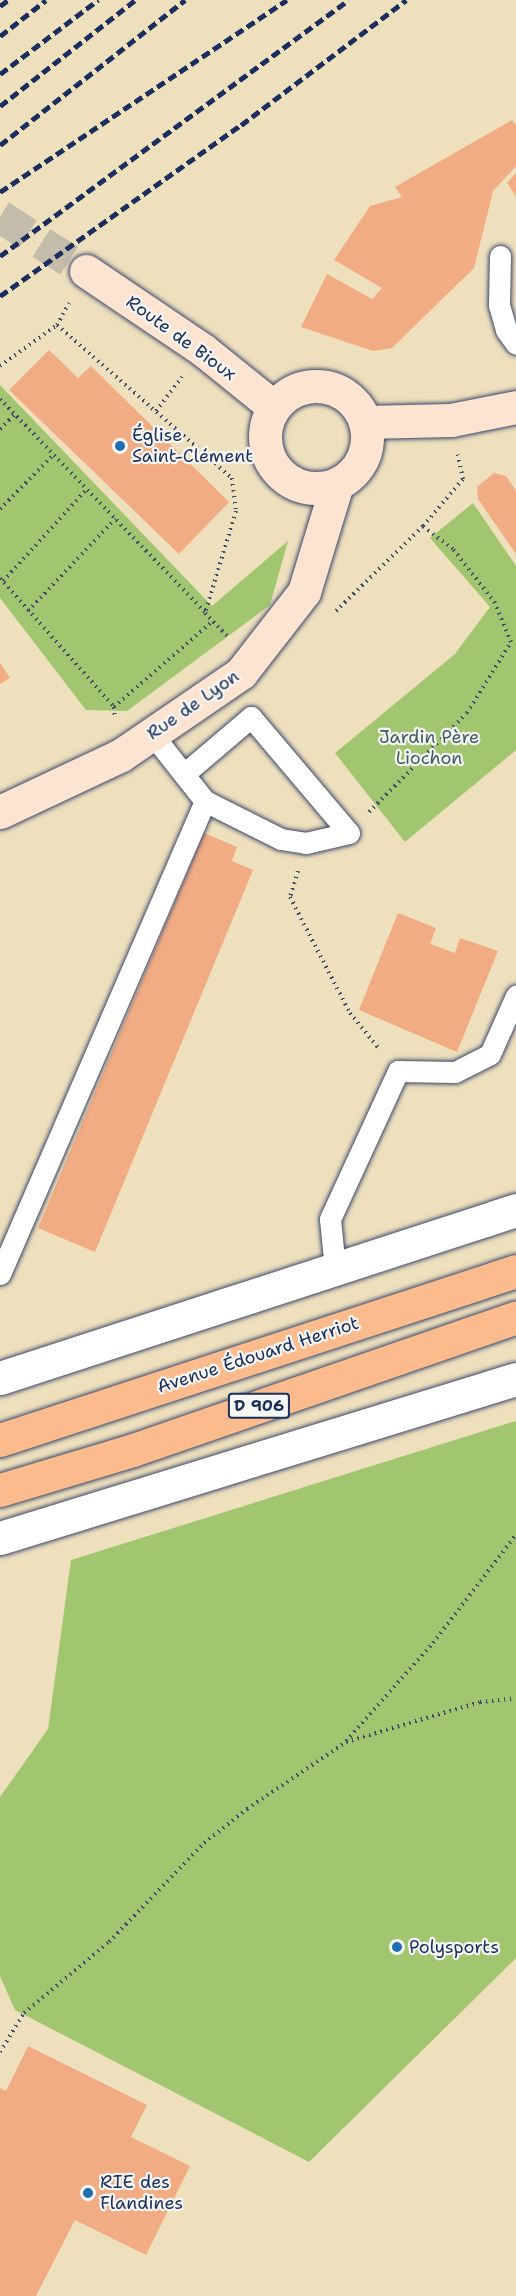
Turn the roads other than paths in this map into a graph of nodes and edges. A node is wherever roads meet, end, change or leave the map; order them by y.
1 (500, 256) dead end
2 (86, 271) tunnel mouth
3 (516, 344) edge
4 (516, 406) edge
5 (274, 407) junction
6 (366, 422) junction
7 (293, 483) junction
8 (337, 484) junction
9 (321, 533) junction
10 (152, 734) junction
11 (184, 774) junction
12 (205, 801) junction
13 (0, 812) edge
14 (516, 996) edge
15 (516, 1210) edge
16 (335, 1269) junction
17 (516, 1271) edge
18 (0, 1274) edge
19 (516, 1317) edge
20 (0, 1378) edge
21 (516, 1379) edge
22 (0, 1440) edge
23 (0, 1490) edge
24 (1, 1541) edge

1 - 3 lane
2 - 5 main road, Route de Bioux
4 - 6 main road
5 - 6 main road
5 - 7 main road
6 - 8 main road
7 - 8 main road
7 - 9 main road
8 - 9 main road, Rue de Lyon
9 - 10 main road, Rue de Lyon
10 - 11 lane
10 - 13 main road, Rue de Lyon
11 - 12 lane
11 - 12 lane
12 - 18 lane
14 - 16 lane
15 - 16 street
16 - 20 street
17 - 22 main road, Avenue Édouard Herriot / D 906
19 - 23 main road, D 906
21 - 24 street

